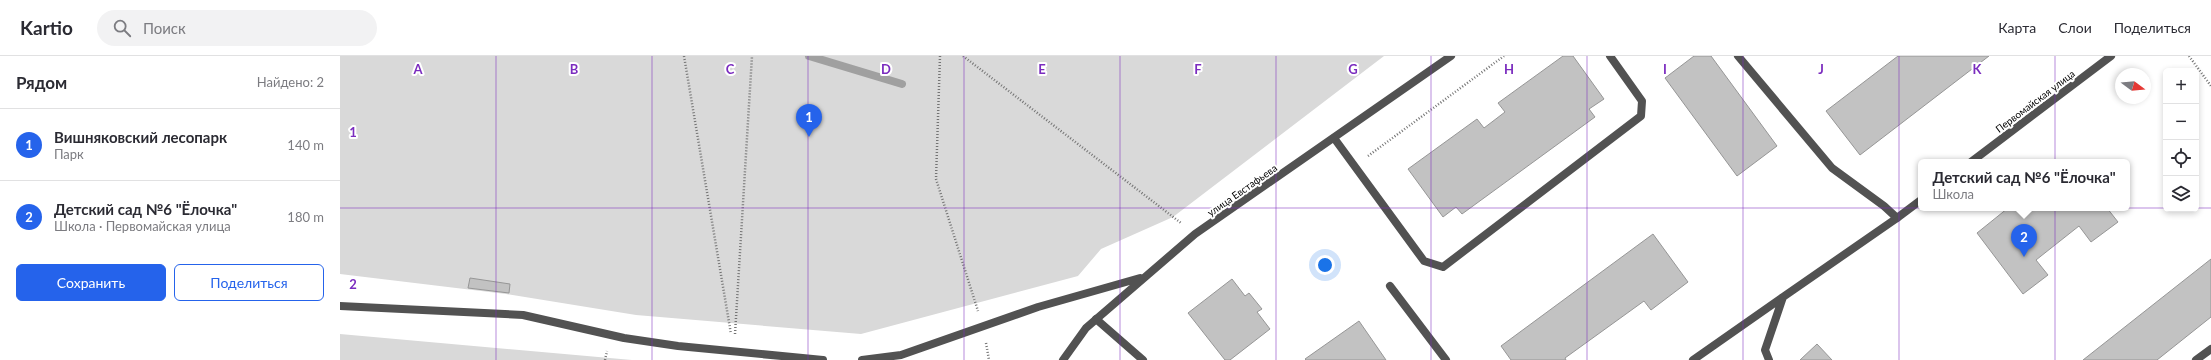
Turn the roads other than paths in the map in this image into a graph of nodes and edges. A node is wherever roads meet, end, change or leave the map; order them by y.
1 (1451, 56) edge
2 (1610, 56) edge
3 (1738, 56) edge
4 (2111, 56) edge
5 (1334, 138) junction
6 (1975, 159) edge
7 (1918, 202) edge
8 (1897, 218) junction
9 (1143, 277) junction
10 (1390, 286) dead end
11 (1783, 297) junction
12 (340, 306) edge
13 (1096, 319) junction
14 (2211, 349) edge
15 (823, 360) edge
16 (862, 360) edge
17 (1063, 360) edge
18 (1143, 360) edge
19 (1446, 360) edge
20 (1693, 360) edge
21 (1769, 360) edge
22 (2196, 360) edge

1 - 5 street, улица Евстафьева
2 - 5 street
3 - 8 street
4 - 6 street, Первомайская улица
5 - 9 street, улица Евстафьева
7 - 8 street
8 - 11 street
9 - 13 street, улица Евстафьева
9 - 16 street
10 - 19 street
11 - 20 street
11 - 21 street
12 - 15 street
13 - 17 street, улица Евстафьева
13 - 18 street
14 - 22 street

